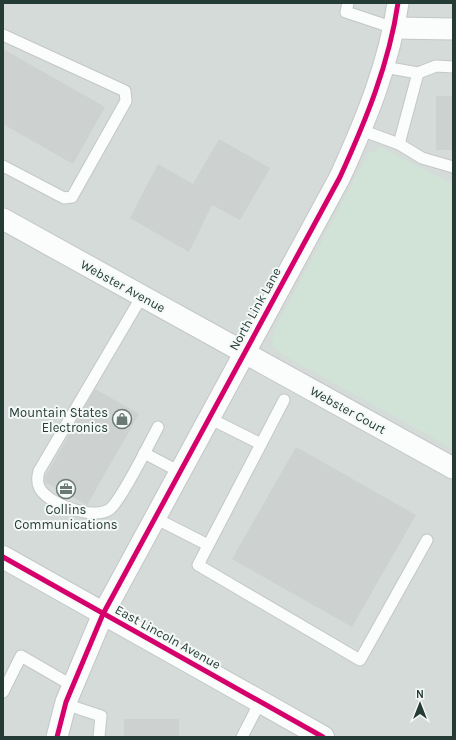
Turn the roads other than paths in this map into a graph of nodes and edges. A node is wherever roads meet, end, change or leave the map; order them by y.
1 (348, 3) edge
2 (398, 3) edge
3 (394, 28) junction
4 (453, 30) edge
5 (3, 35) edge
6 (453, 66) edge
7 (384, 67) junction
8 (418, 73) junction
9 (361, 130) junction
10 (399, 144) junction
11 (3, 166) edge
12 (453, 167) edge
13 (3, 219) edge
14 (142, 296) junction
15 (244, 352) junction
16 (284, 400) dead end
17 (209, 418) junction
18 (158, 428) dead end
19 (262, 444) junction
20 (144, 453) junction
21 (453, 468) edge
22 (180, 472) junction
23 (155, 518) junction
24 (427, 540) dead end
25 (208, 545) junction
26 (3, 557) edge
27 (103, 614) junction
28 (3, 692) edge
29 (69, 695) junction
30 (260, 702) junction
31 (57, 737) edge
32 (99, 737) edge
33 (242, 737) edge
34 (323, 737) edge

1 - 3 lane
2 - 3 street, North Link Lane
3 - 4 street
3 - 7 street, North Link Lane
5 - 11 lane
6 - 8 lane
7 - 8 lane
7 - 9 street, North Link Lane
8 - 10 lane
9 - 10 lane
9 - 15 street, North Link Lane
10 - 12 lane
13 - 14 street, Webster Avenue
14 - 15 street, Webster Avenue
14 - 20 lane
15 - 17 street, North Link Lane
15 - 21 street, Webster Court
16 - 19 lane
17 - 19 lane
17 - 22 street, North Link Lane
18 - 20 lane
19 - 25 lane
20 - 22 lane
22 - 23 street, North Link Lane
23 - 25 lane
23 - 27 street, North Link Lane
24 - 25 lane
26 - 27 street, East Lincoln Avenue
27 - 29 street, North Link Lane
27 - 30 street, East Lincoln Avenue
28 - 29 lane
29 - 31 street, North Link Lane
29 - 32 lane
30 - 33 lane
30 - 34 street, East Lincoln Avenue

